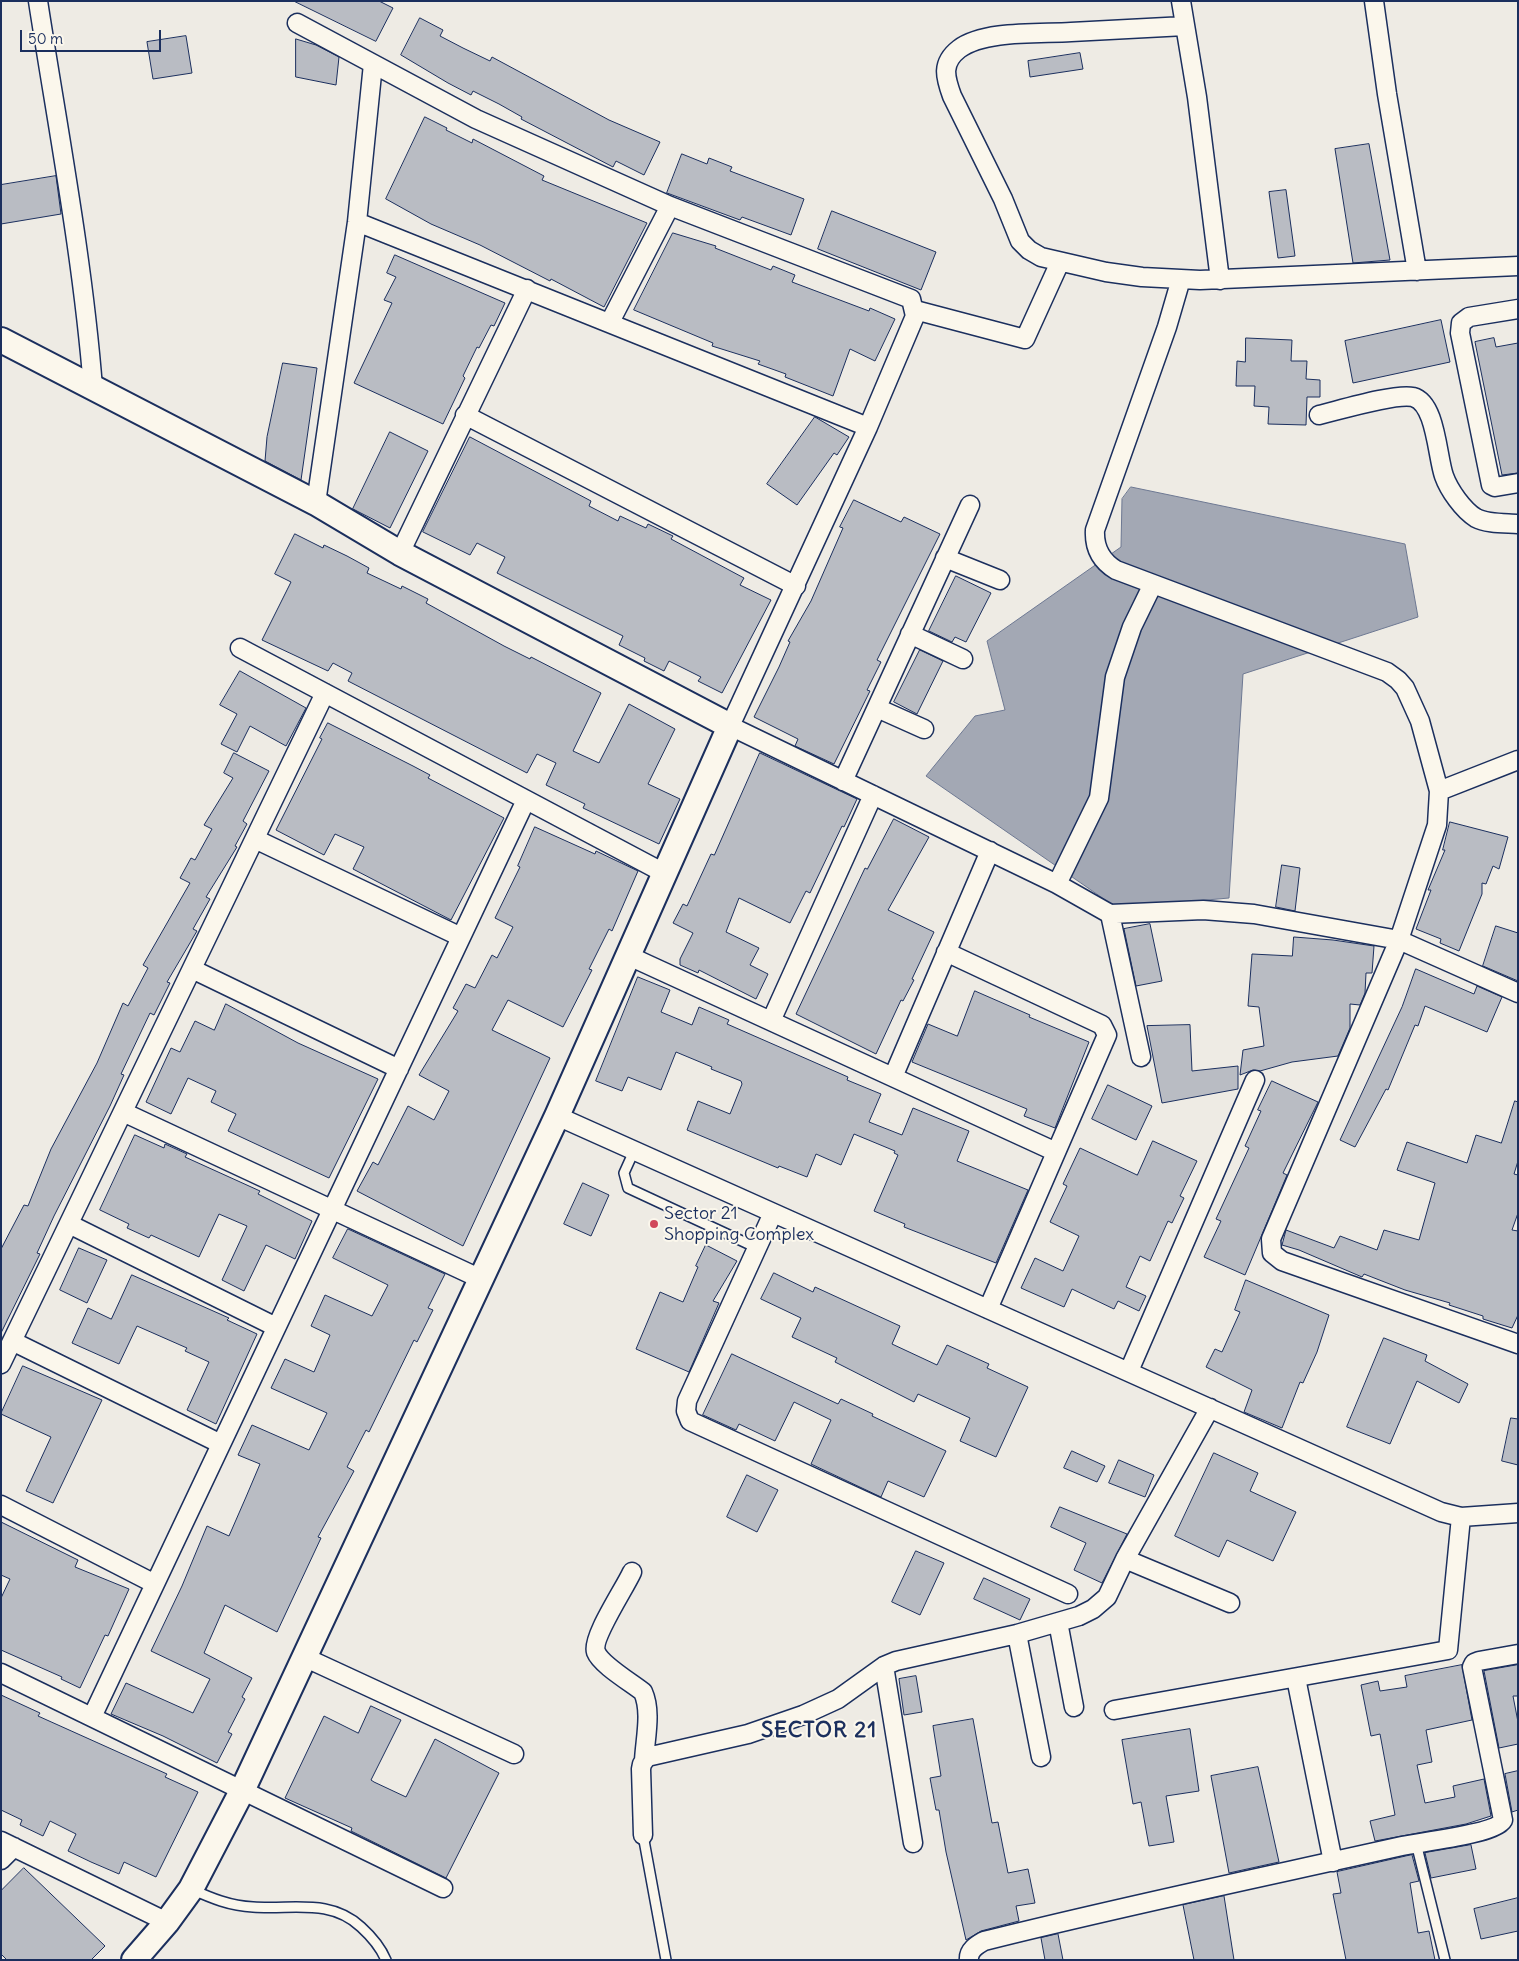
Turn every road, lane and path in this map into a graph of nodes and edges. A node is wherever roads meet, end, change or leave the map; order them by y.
1 (38, 1) edge
2 (1181, 1) edge
3 (1374, 1) edge
4 (297, 23) dead end
5 (1185, 26) junction
6 (373, 64) junction
7 (670, 206) junction
8 (357, 222) junction
9 (1060, 262) junction
10 (1518, 266) edge
11 (1418, 271) junction
12 (1181, 279) junction
13 (1220, 280) junction
14 (527, 289) junction
15 (1518, 309) edge
16 (915, 310) junction
17 (610, 322) junction
18 (1, 340) edge
19 (94, 388) junction
20 (1319, 415) dead end
21 (465, 416) junction
22 (868, 427) junction
23 (1518, 483) edge
24 (316, 504) junction
25 (970, 505) dead end
26 (1518, 524) edge
27 (400, 553) junction
28 (945, 558) junction
29 (1000, 580) dead end
30 (1153, 584) junction
31 (796, 586) junction
32 (910, 634) junction
33 (240, 648) dead end
34 (963, 659) dead end
35 (325, 693) junction
36 (877, 708) junction
37 (730, 726) junction
38 (924, 729) dead end
39 (1518, 760) edge
40 (843, 781) junction
41 (1440, 791) junction
42 (873, 795) junction
43 (526, 800) junction
44 (255, 839) junction
45 (990, 851) junction
46 (666, 874) junction
47 (1057, 884) junction
48 (1110, 914) junction
49 (461, 937) junction
50 (1399, 940) junction
51 (946, 952) junction
52 (629, 956) junction
53 (192, 968) junction
54 (1518, 993) edge
55 (1132, 1016) junction
56 (770, 1021) junction
57 (1106, 1028) junction
58 (1141, 1056) dead end
59 (399, 1069) junction
60 (893, 1077) junction
61 (1254, 1080) dead end
62 (123, 1112) junction
63 (557, 1116) junction
64 (634, 1151) junction
65 (1056, 1152) junction
66 (332, 1209) junction
67 (773, 1213) junction
68 (69, 1224) junction
69 (757, 1248) junction
70 (481, 1278) junction
71 (988, 1308) junction
72 (276, 1327) junction
73 (12, 1341) junction
74 (1518, 1344) edge
75 (1, 1364) edge
76 (1129, 1372) junction
77 (1210, 1408) junction
78 (221, 1444) junction
79 (1, 1505) edge
80 (1518, 1514) edge
81 (1461, 1517) junction
82 (1126, 1559) junction
83 (632, 1572) dead end
84 (155, 1584) junction
85 (1068, 1594) dead end
86 (1230, 1603) dead end
87 (1058, 1622) junction
88 (1017, 1634) junction
89 (1518, 1654) edge
90 (304, 1656) junction
91 (884, 1666) junction
92 (1, 1673) edge
93 (1296, 1678) junction
94 (1074, 1707) dead end
95 (1114, 1710) dead end
96 (92, 1717) junction
97 (514, 1754) dead end
98 (1040, 1757) dead end
99 (644, 1761) junction
100 (242, 1791) junction
101 (643, 1835) joint
102 (913, 1843) dead end
103 (1416, 1843) junction
104 (7, 1844) edge
105 (1, 1860) edge
106 (1332, 1862) junction
107 (443, 1888) dead end
108 (191, 1889) junction
109 (167, 1922) junction
110 (134, 1960) edge
111 (386, 1960) edge
112 (666, 1960) edge
113 (969, 1960) edge
114 (1444, 1960) edge

1 - 19 street
2 - 5 street
3 - 11 street
4 - 6 street
5 - 9 street
5 - 13 street
6 - 7 street
6 - 8 street
7 - 16 street
7 - 17 street
8 - 14 street
8 - 24 street
9 - 12 street
9 - 16 street
10 - 11 street
11 - 13 street
12 - 13 street
12 - 30 street
14 - 17 street
14 - 21 street
15 - 23 street
16 - 22 street
17 - 22 street
18 - 19 street
19 - 24 street
20 - 26 street
21 - 27 street
21 - 31 street
22 - 31 street
24 - 27 street
25 - 28 street
27 - 37 street
28 - 29 street
28 - 32 street
30 - 41 street
30 - 47 street
31 - 37 street
32 - 34 street
32 - 36 street
33 - 35 street
35 - 43 street
35 - 44 street
36 - 38 street
36 - 40 street
37 - 40 street
37 - 46 street
39 - 41 street
40 - 42 street
41 - 50 street
42 - 45 street
42 - 56 street
43 - 46 street
43 - 49 street
44 - 49 street
44 - 53 street
45 - 47 street
45 - 51 street
46 - 52 street
47 - 48 street
48 - 50 street
48 - 55 street
49 - 59 street
50 - 54 street
50 - 74 street
51 - 57 street
51 - 60 street
52 - 56 street
52 - 63 street
53 - 59 street
53 - 62 street
55 - 57 street
55 - 58 street
56 - 60 street
57 - 65 street
59 - 66 street
60 - 65 street
61 - 76 street
62 - 66 street
62 - 68 street
63 - 64 street
63 - 70 street
64 - 67 street
64 - 69 lane
65 - 71 street
66 - 70 street
66 - 72 street
67 - 69 street
67 - 71 street
68 - 72 street
68 - 73 street
69 - 85 street
70 - 90 street
71 - 76 street
72 - 78 street
73 - 75 street
73 - 78 street
76 - 77 street
77 - 81 street
77 - 82 street
78 - 84 street
79 - 84 street
80 - 81 street
81 - 93 street
82 - 86 street
82 - 87 street
83 - 99 street
84 - 96 street
87 - 88 street
87 - 94 street
88 - 91 street
88 - 98 street
89 - 103 street
90 - 97 street
90 - 100 street
91 - 99 street
91 - 102 street
92 - 96 street
93 - 95 street
93 - 106 street
96 - 100 street
99 - 101 street
100 - 107 street
100 - 108 street
101 - 112 lane
103 - 106 street
103 - 114 lane
104 - 105 street
104 - 109 street
106 - 113 street
108 - 109 street
108 - 111 lane
109 - 110 street

